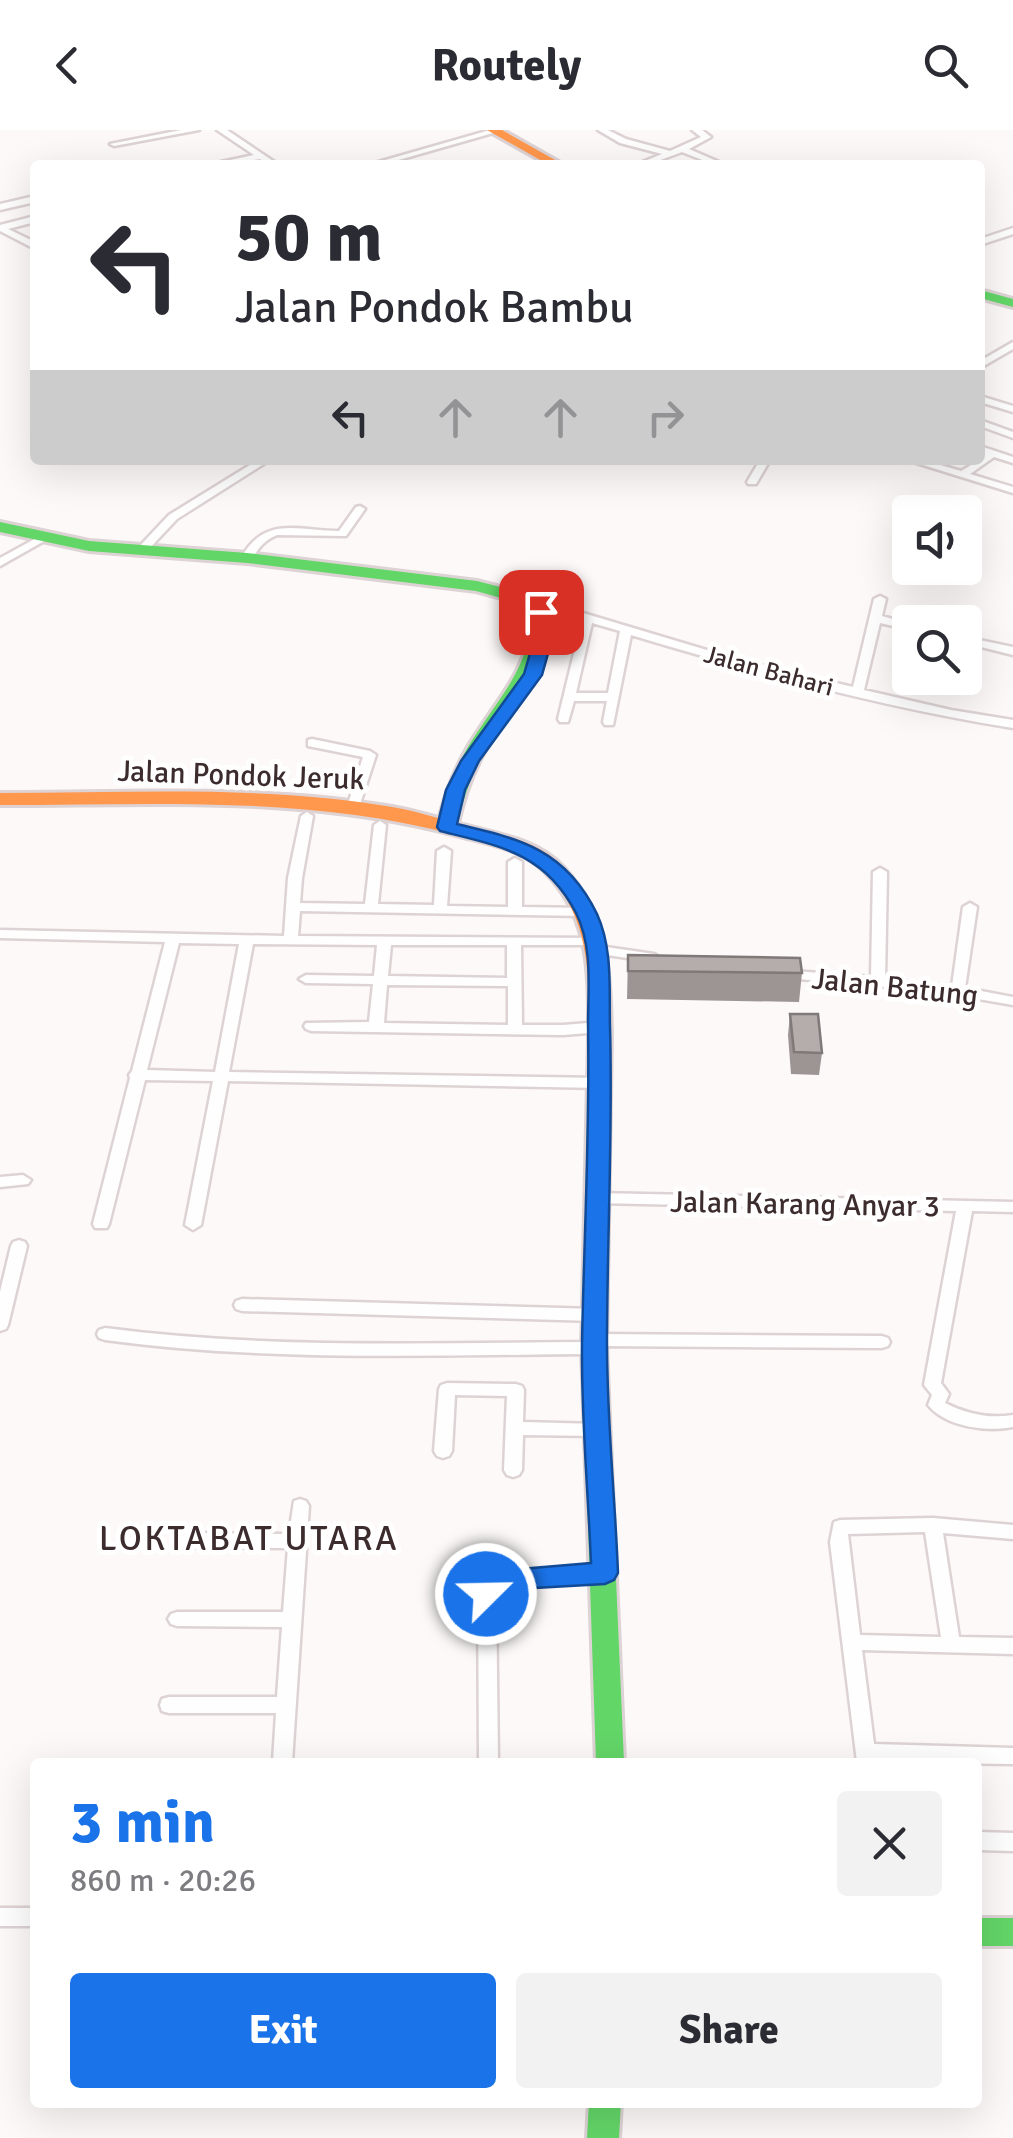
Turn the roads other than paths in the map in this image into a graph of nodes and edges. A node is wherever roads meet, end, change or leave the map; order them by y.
1 (195, 130) edge
2 (221, 130) edge
3 (602, 130) edge
4 (696, 130) edge
5 (495, 131) edge
6 (114, 144) dead end
7 (682, 149) junction
8 (671, 154) junction
9 (262, 156) junction
10 (239, 160) edge
11 (268, 160) edge
12 (390, 160) edge
13 (549, 160) edge
14 (654, 160) edge
15 (710, 160) edge
16 (30, 200) edge
17 (0, 207) edge
18 (30, 220) edge
19 (0, 228) edge
20 (1013, 231) edge
21 (985, 240) edge
22 (30, 242) edge
23 (985, 296) edge
24 (1013, 304) edge
25 (1010, 350) edge
26 (985, 362) edge
27 (985, 400) edge
28 (1013, 410) edge
29 (985, 426) edge
30 (1013, 434) edge
31 (985, 451) edge
32 (993, 453) junction
33 (985, 459) edge
34 (1013, 460) edge
35 (257, 465) edge
36 (762, 465) edge
37 (929, 465) edge
38 (976, 465) edge
39 (962, 475) junction
40 (752, 482) dead end
41 (1013, 490) edge
42 (360, 509) dead end
43 (0, 528) edge
44 (42, 538) junction
45 (141, 550) junction
46 (246, 558) junction
47 (0, 563) edge
48 (880, 599) dead end
49 (530, 600) junction
50 (588, 617) junction
51 (874, 618) junction
52 (892, 622) edge
53 (626, 631) junction
54 (982, 644) edge
55 (1013, 651) edge
56 (857, 693) junction
57 (614, 697) junction
58 (571, 698) junction
59 (564, 719) dead end
60 (609, 722) dead end
61 (1013, 724) edge
62 (312, 742) dead end
63 (0, 799) edge
64 (353, 807) junction
65 (307, 816) dead end
66 (380, 825) dead end
67 (446, 839) junction
68 (514, 862) dead end
69 (880, 872) dead end
70 (294, 907) junction
71 (970, 907) dead end
72 (371, 908) junction
73 (440, 911) junction
74 (516, 912) junction
75 (586, 912) junction
76 (0, 934) edge
77 (173, 938) junction
78 (247, 940) junction
79 (291, 940) junction
80 (384, 941) junction
81 (514, 942) junction
82 (598, 946) junction
83 (678, 961) edge
84 (758, 971) edge
85 (306, 978) dead end
86 (380, 981) junction
87 (513, 982) junction
88 (878, 982) junction
89 (958, 990) junction
90 (1013, 1001) edge
91 (311, 1026) dead end
92 (600, 1027) junction
93 (376, 1028) junction
94 (515, 1030) junction
95 (136, 1075) junction
96 (220, 1077) junction
97 (600, 1082) junction
98 (24, 1180) dead end
99 (0, 1182) edge
100 (597, 1198) junction
101 (965, 1207) junction
102 (1013, 1207) edge
103 (101, 1224) dead end
104 (193, 1225) dead end
105 (19, 1246) dead end
106 (4, 1289) edge
107 (242, 1305) dead end
108 (596, 1315) junction
109 (0, 1325) edge
110 (105, 1334) dead end
111 (882, 1342) dead end
112 (595, 1344) junction
113 (1013, 1421) edge
114 (515, 1428) junction
115 (598, 1430) junction
116 (442, 1452) dead end
117 (513, 1470) dead end
118 (300, 1506) dead end
119 (933, 1525) junction
120 (1013, 1532) edge
121 (187, 1540) dead end
122 (298, 1541) junction
123 (605, 1573) junction
124 (177, 1619) dead end
125 (292, 1620) junction
126 (854, 1642) junction
127 (951, 1644) junction
128 (1013, 1646) edge
129 (168, 1705) dead end
130 (286, 1705) junction
131 (1013, 1756) edge
132 (866, 1757) edge
133 (282, 1758) edge
134 (488, 1758) edge
135 (610, 1758) edge
136 (982, 1841) edge
137 (1013, 1842) edge
138 (0, 1916) edge
139 (30, 1917) edge
140 (982, 1932) edge
141 (1013, 1932) edge
142 (605, 2108) edge
143 (603, 2138) edge

1 - 6 street
2 - 9 street
3 - 8 street
4 - 7 street
5 - 12 street
5 - 13 street
7 - 8 street
7 - 15 street
8 - 14 street
9 - 10 street
9 - 11 street
16 - 17 street
18 - 19 street
19 - 22 street
20 - 21 street
23 - 24 street
25 - 26 street
27 - 28 street
29 - 30 street
31 - 32 street
32 - 33 street
32 - 34 street
35 - 45 street
36 - 40 street
37 - 39 street
38 - 39 street
39 - 41 street
42 - 46 street
43 - 44 street
44 - 45 street
44 - 47 street
45 - 46 street
46 - 49 street
48 - 51 street
49 - 50 street, Jalan Bahari
49 - 67 street
50 - 53 street, Jalan Bahari
50 - 58 street
51 - 52 street
51 - 56 street
53 - 56 street, Jalan Bahari
53 - 57 street
54 - 55 street
56 - 61 street, Jalan Bahari
57 - 58 street
57 - 60 street
58 - 59 street
62 - 64 street
63 - 64 street, Jalan Pondok Jeruk
64 - 67 street, Jalan Pondok Jeruk
65 - 70 street
66 - 72 street
67 - 73 street
67 - 75 street, Jalan Pondok Jeruk
68 - 74 street
69 - 88 street
70 - 72 street
70 - 79 street
71 - 89 street
72 - 73 street
73 - 74 street
74 - 75 street
75 - 82 street, Jalan Pondok Jeruk
76 - 77 street
77 - 78 street
77 - 95 street
78 - 79 street
78 - 96 street
79 - 80 street
80 - 81 street
80 - 86 street
81 - 82 street
81 - 87 street
82 - 83 street
82 - 92 street
84 - 88 street, Jalan Batung
85 - 86 street
86 - 87 street
86 - 93 street
87 - 94 street
88 - 89 street, Jalan Batung
89 - 90 street, Jalan Batung
91 - 93 street
92 - 94 street
92 - 97 street
93 - 94 street
95 - 96 street
95 - 103 street
96 - 97 street
96 - 104 street
97 - 100 street
98 - 99 street
100 - 101 street, Jalan Karang Anyar 3
100 - 108 street
101 - 102 street, Jalan Karang Anyar 3
101 - 113 street
105 - 106 street
106 - 109 street
107 - 108 street
108 - 112 street
110 - 112 street
111 - 112 street
112 - 115 street
114 - 115 street
114 - 116 street
114 - 117 street
115 - 123 street
118 - 122 street
119 - 120 street
119 - 126 street
119 - 127 street
121 - 122 street
122 - 125 street
123 - 134 street
123 - 135 street
124 - 125 street
125 - 130 street
126 - 127 street
126 - 132 street
127 - 128 street
129 - 130 street
130 - 133 street
131 - 132 street
136 - 137 street
138 - 139 street
140 - 141 street
142 - 143 street

